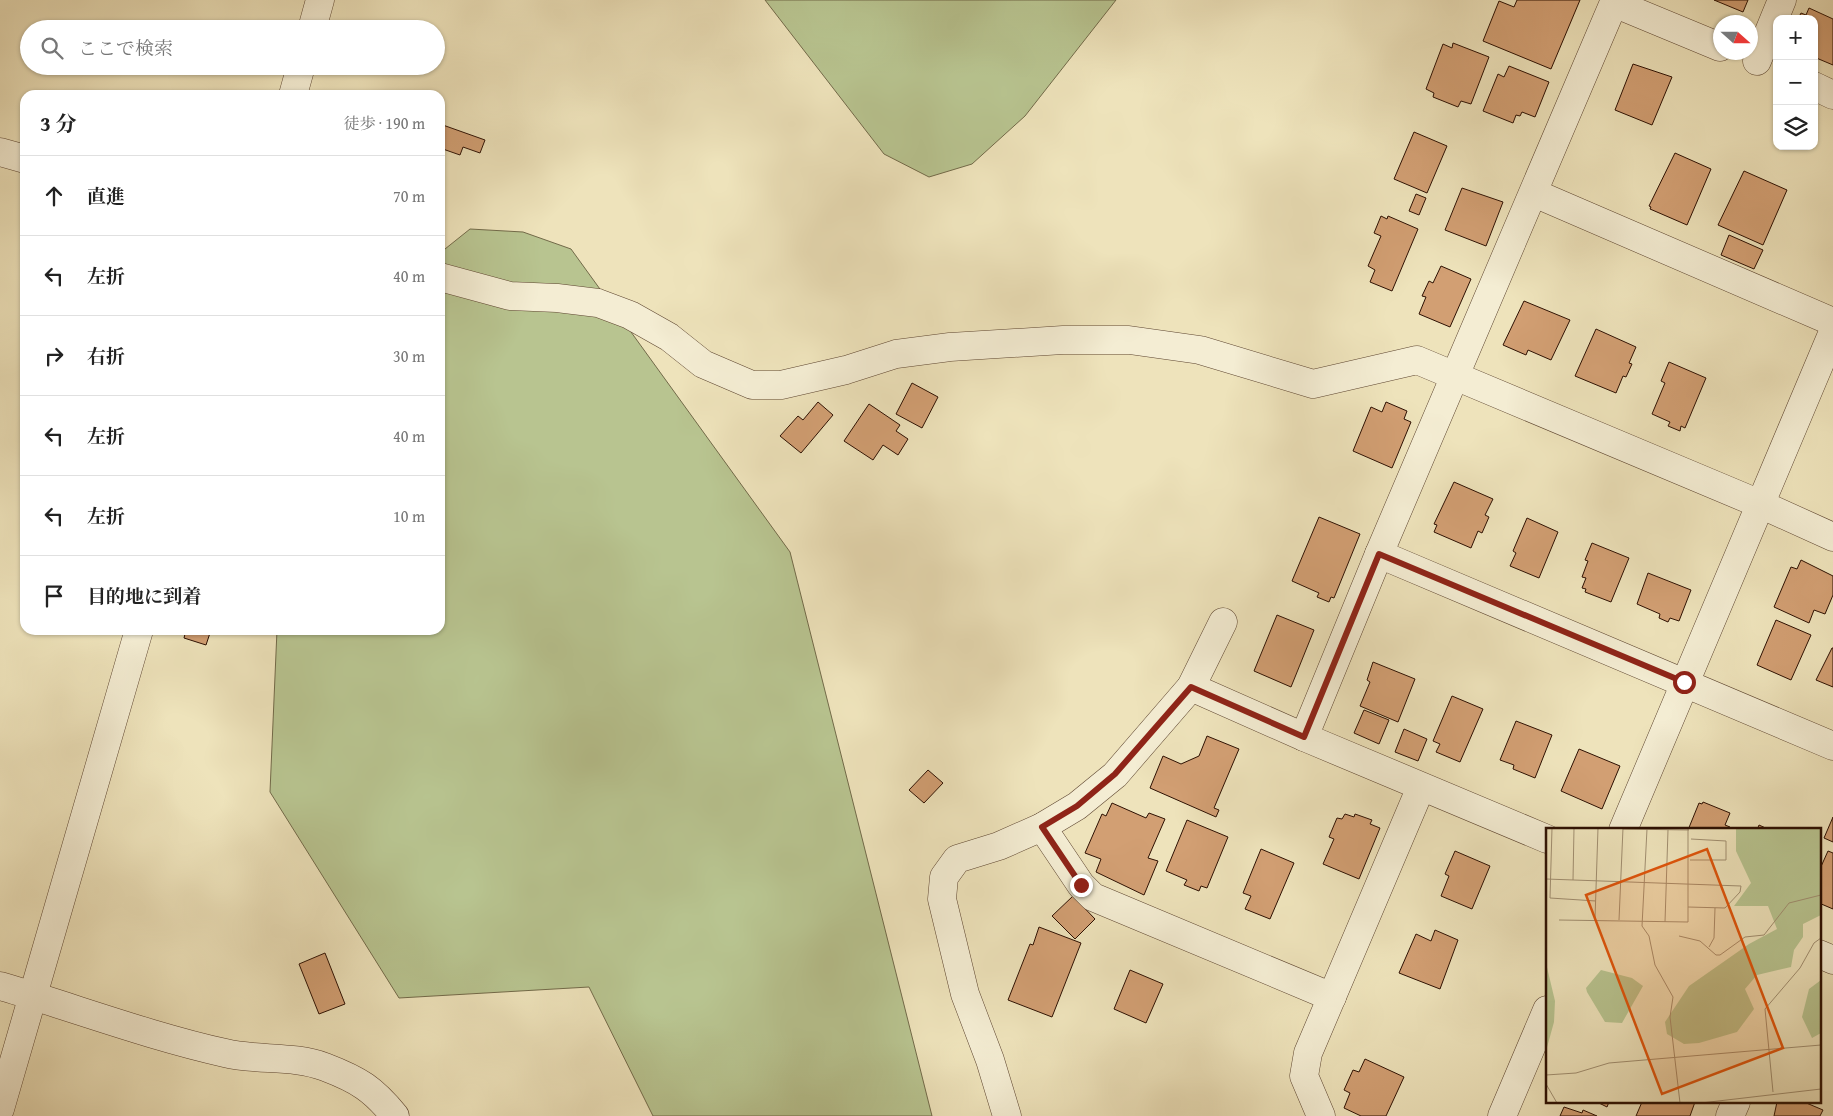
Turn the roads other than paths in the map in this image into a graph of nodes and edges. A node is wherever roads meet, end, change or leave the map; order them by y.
1 (320, 0) edge
2 (1782, 0) edge
3 (1614, 2) edge
4 (314, 20) edge
5 (1713, 44) edge
6 (1756, 61) edge
7 (299, 75) edge
8 (1818, 88) edge
9 (294, 90) edge
10 (1833, 94) edge
11 (0, 152) edge
12 (20, 158) edge
13 (1534, 193) junction
14 (445, 278) edge
15 (1833, 322) edge
16 (1833, 332) edge
17 (1455, 376) junction
18 (1760, 504) junction
19 (1833, 537) edge
20 (1379, 554) junction
21 (1223, 622) dead end
22 (138, 635) edge
23 (1684, 682) junction
24 (1191, 687) junction
25 (1304, 737) junction
26 (1833, 746) edge
27 (1421, 787) junction
28 (1042, 827) junction
29 (1624, 828) edge
30 (1546, 839) edge
31 (1820, 954) edge
32 (1833, 960) edge
33 (0, 986) edge
34 (32, 995) junction
35 (1332, 998) junction
36 (1546, 1012) edge
37 (1735, 1104) edge
38 (0, 1109) edge
39 (395, 1116) edge
40 (1007, 1116) edge
41 (1321, 1116) edge
42 (1502, 1116) edge
43 (1730, 1116) edge

1 - 4 street
2 - 6 street
3 - 5 street
3 - 13 street
7 - 9 street
8 - 10 street
11 - 12 street
13 - 15 street
13 - 17 street
14 - 17 street
16 - 18 street
17 - 18 street
17 - 20 street
18 - 19 street
18 - 23 street
20 - 23 street
20 - 25 street
21 - 24 street
22 - 34 street
23 - 26 street
23 - 29 street
24 - 25 street
24 - 28 street
25 - 27 street
27 - 30 street
27 - 35 street
28 - 35 street
28 - 40 street
31 - 32 street
33 - 34 street
34 - 38 street
34 - 39 street
35 - 41 street
36 - 42 street
37 - 43 street

